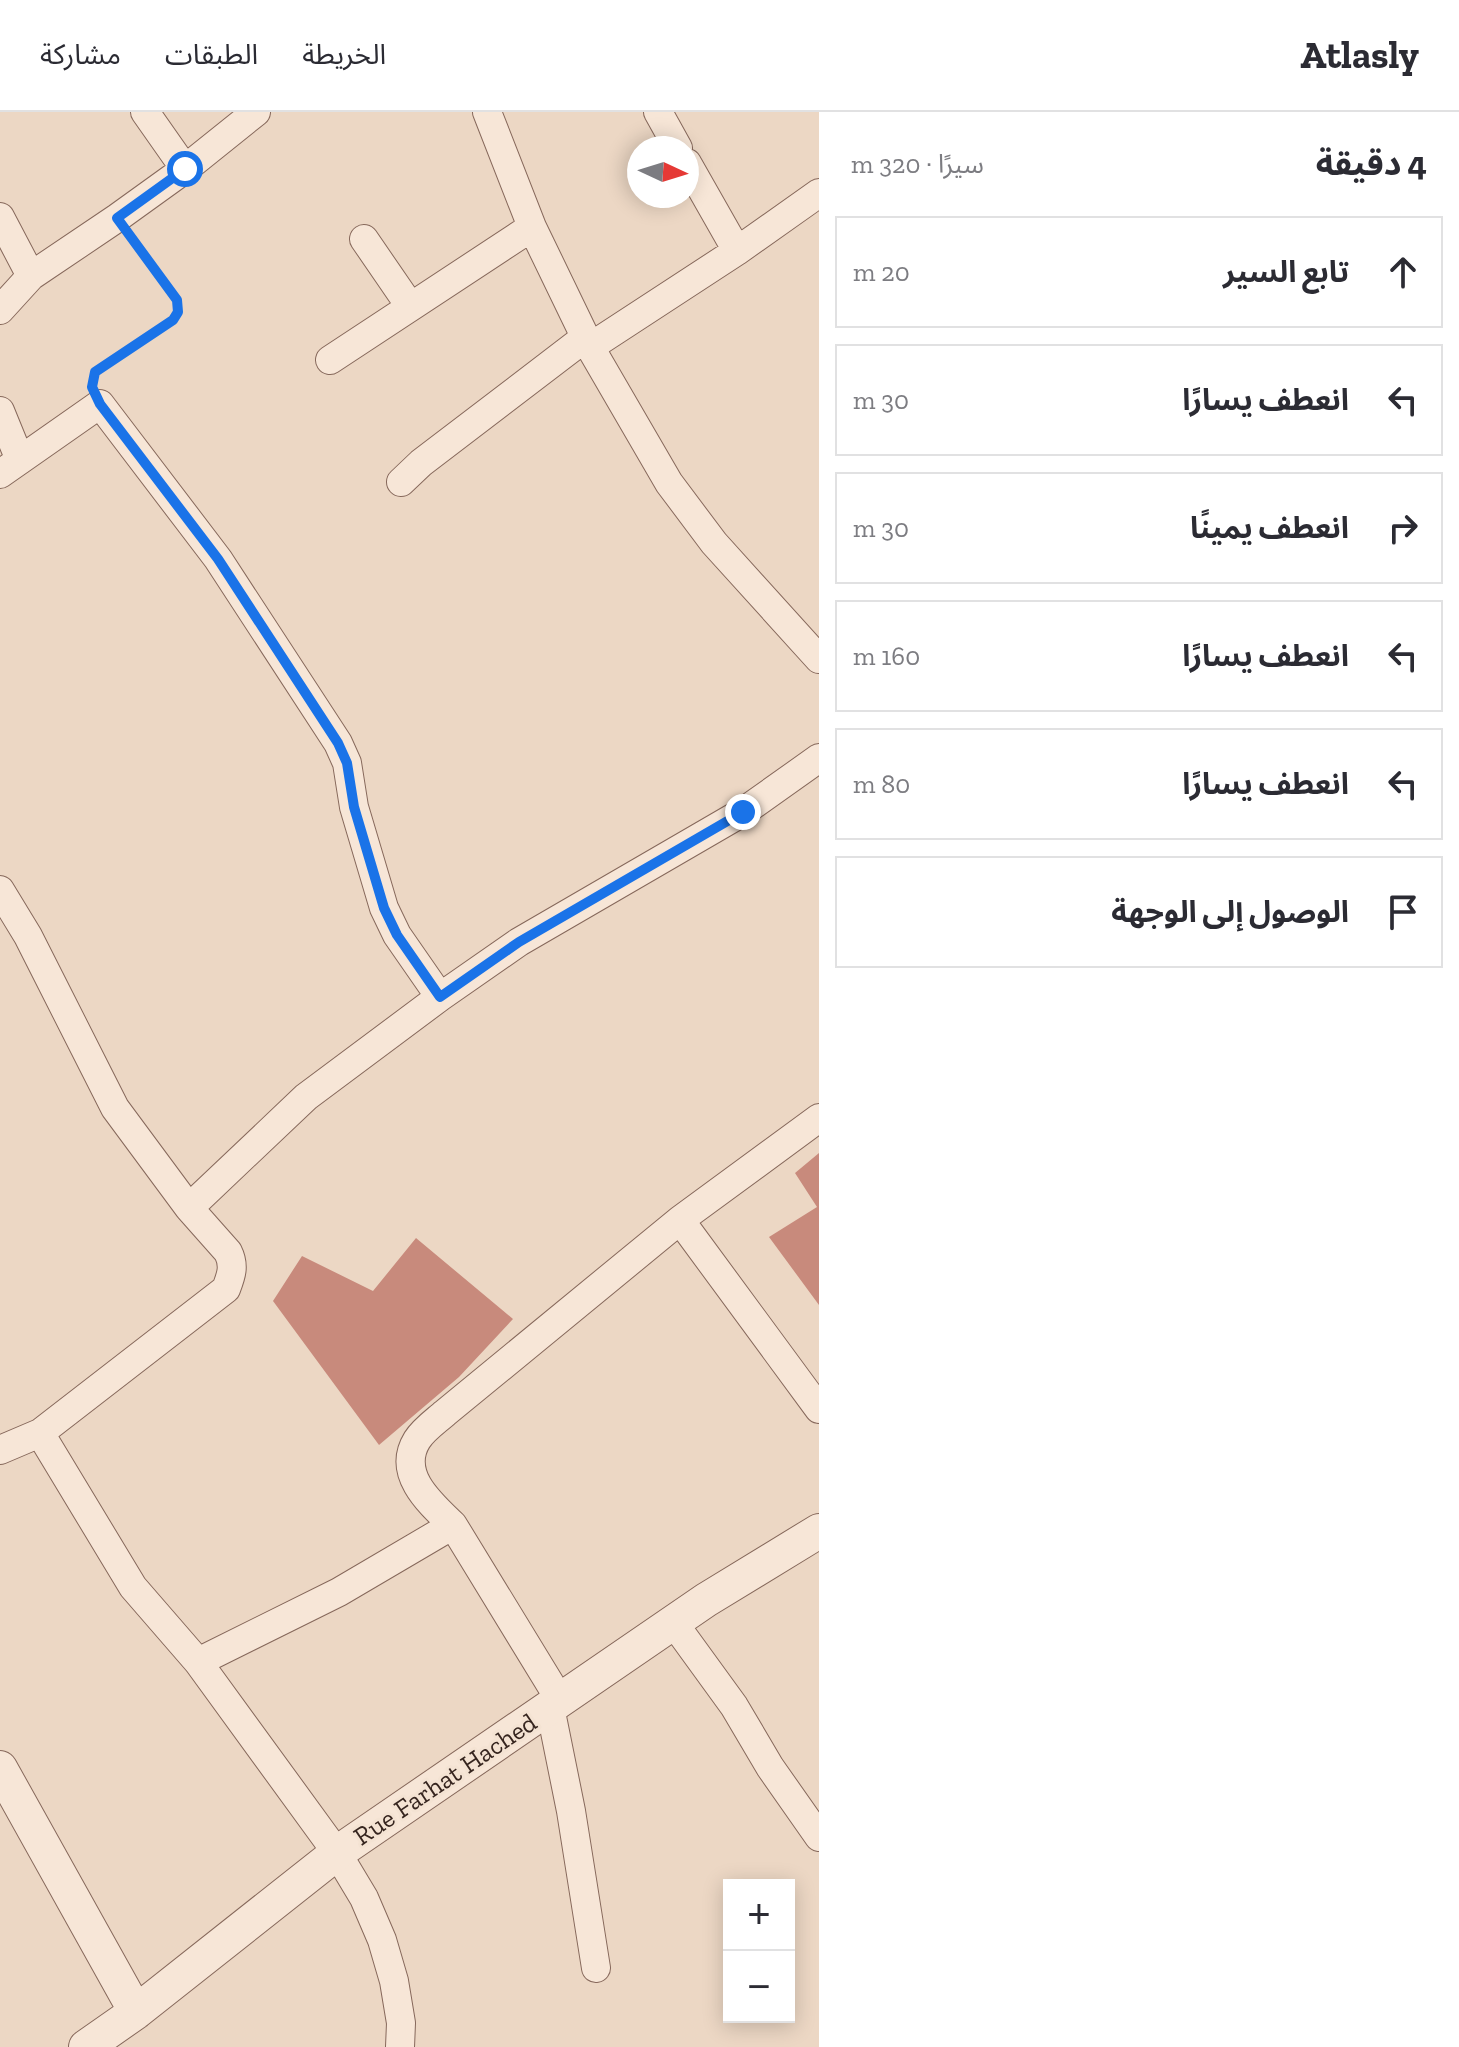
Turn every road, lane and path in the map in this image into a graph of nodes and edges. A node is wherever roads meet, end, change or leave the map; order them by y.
1 (145, 112) edge
2 (256, 112) edge
3 (487, 112) edge
4 (658, 112) edge
5 (671, 136) edge
6 (185, 169) junction
7 (699, 184) edge
8 (819, 193) edge
9 (0, 217) edge
10 (117, 218) junction
11 (532, 227) junction
12 (364, 239) dead end
13 (737, 251) junction
14 (31, 276) junction
15 (410, 306) junction
16 (0, 310) edge
17 (588, 342) junction
18 (330, 360) dead end
19 (100, 404) junction
20 (0, 411) edge
21 (10, 467) edge
22 (401, 482) dead end
23 (819, 659) edge
24 (819, 758) edge
25 (0, 890) edge
26 (440, 997) junction
27 (819, 1118) edge
28 (189, 1208) junction
29 (680, 1220) junction
30 (819, 1409) edge
31 (40, 1433) junction
32 (0, 1450) edge
33 (453, 1525) junction
34 (819, 1531) edge
35 (673, 1622) junction
36 (198, 1662) junction
37 (555, 1703) junction
38 (0, 1768) edge
39 (819, 1837) edge
40 (337, 1853) junction
41 (596, 1968) dead end
42 (136, 2012) junction
43 (86, 2047) edge
44 (400, 2047) edge

1 - 6 street
2 - 6 street
3 - 11 street
4 - 5 street
6 - 10 street
7 - 13 street
8 - 13 street
9 - 14 street
10 - 14 street
10 - 19 path
11 - 15 street
11 - 17 street
12 - 15 street
13 - 17 street
14 - 16 street
15 - 18 street
17 - 22 street
17 - 23 street
19 - 21 street
19 - 26 street
20 - 21 street
24 - 26 street
25 - 28 street
26 - 28 street
27 - 29 street
28 - 31 street
29 - 30 street
29 - 33 street
31 - 32 street
31 - 36 street
33 - 36 street
33 - 37 street
34 - 35 street, Rue Farhat Hached
35 - 37 street, Rue Farhat Hached
35 - 39 street
36 - 40 street
37 - 40 street, Rue Farhat Hached
37 - 41 street
38 - 42 street
40 - 42 street, Rue Farhat Hached
40 - 44 street
42 - 43 street, Rue Farhat Hached

